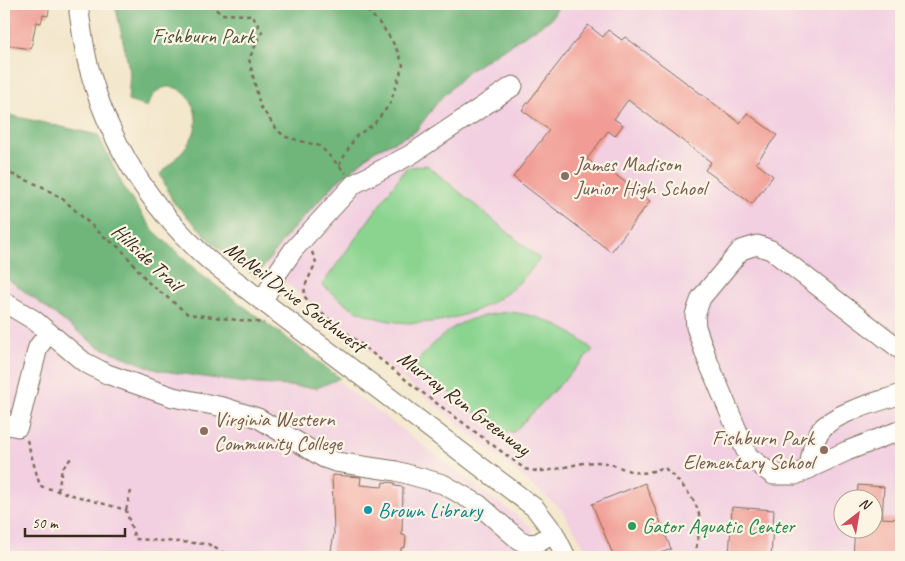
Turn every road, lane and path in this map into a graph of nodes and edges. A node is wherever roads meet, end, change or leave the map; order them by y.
1 (210, 4) edge
2 (356, 4) edge
3 (79, 12) dead end
4 (513, 86) dead end
5 (339, 165) junction
6 (4, 171) edge
7 (354, 184) junction
8 (310, 249) dead end
9 (263, 301) junction
10 (4, 302) edge
11 (281, 315) junction
12 (49, 333) junction
13 (901, 350) edge
14 (901, 394) edge
15 (4, 424) edge
16 (901, 430) edge
17 (26, 443) dead end
18 (72, 457) dead end
19 (809, 469) junction
20 (58, 491) junction
21 (131, 491) dead end
22 (126, 510) junction
23 (554, 533) junction
24 (231, 557) edge
25 (566, 557) edge
26 (695, 557) edge

1 - 5 path
2 - 5 path
3 - 9 street, McNeil Drive Southwest
4 - 7 street
5 - 7 path
6 - 11 path, Hillside Trail
7 - 9 street
8 - 26 path, Murray Run Greenway
9 - 11 street, McNeil Drive Southwest
10 - 12 street
11 - 23 street, McNeil Drive Southwest
12 - 15 street
12 - 23 street
13 - 19 street
14 - 19 street
16 - 19 street
17 - 20 path
18 - 20 path
20 - 22 path
21 - 22 path
22 - 24 path
23 - 25 street, McNeil Drive Southwest

